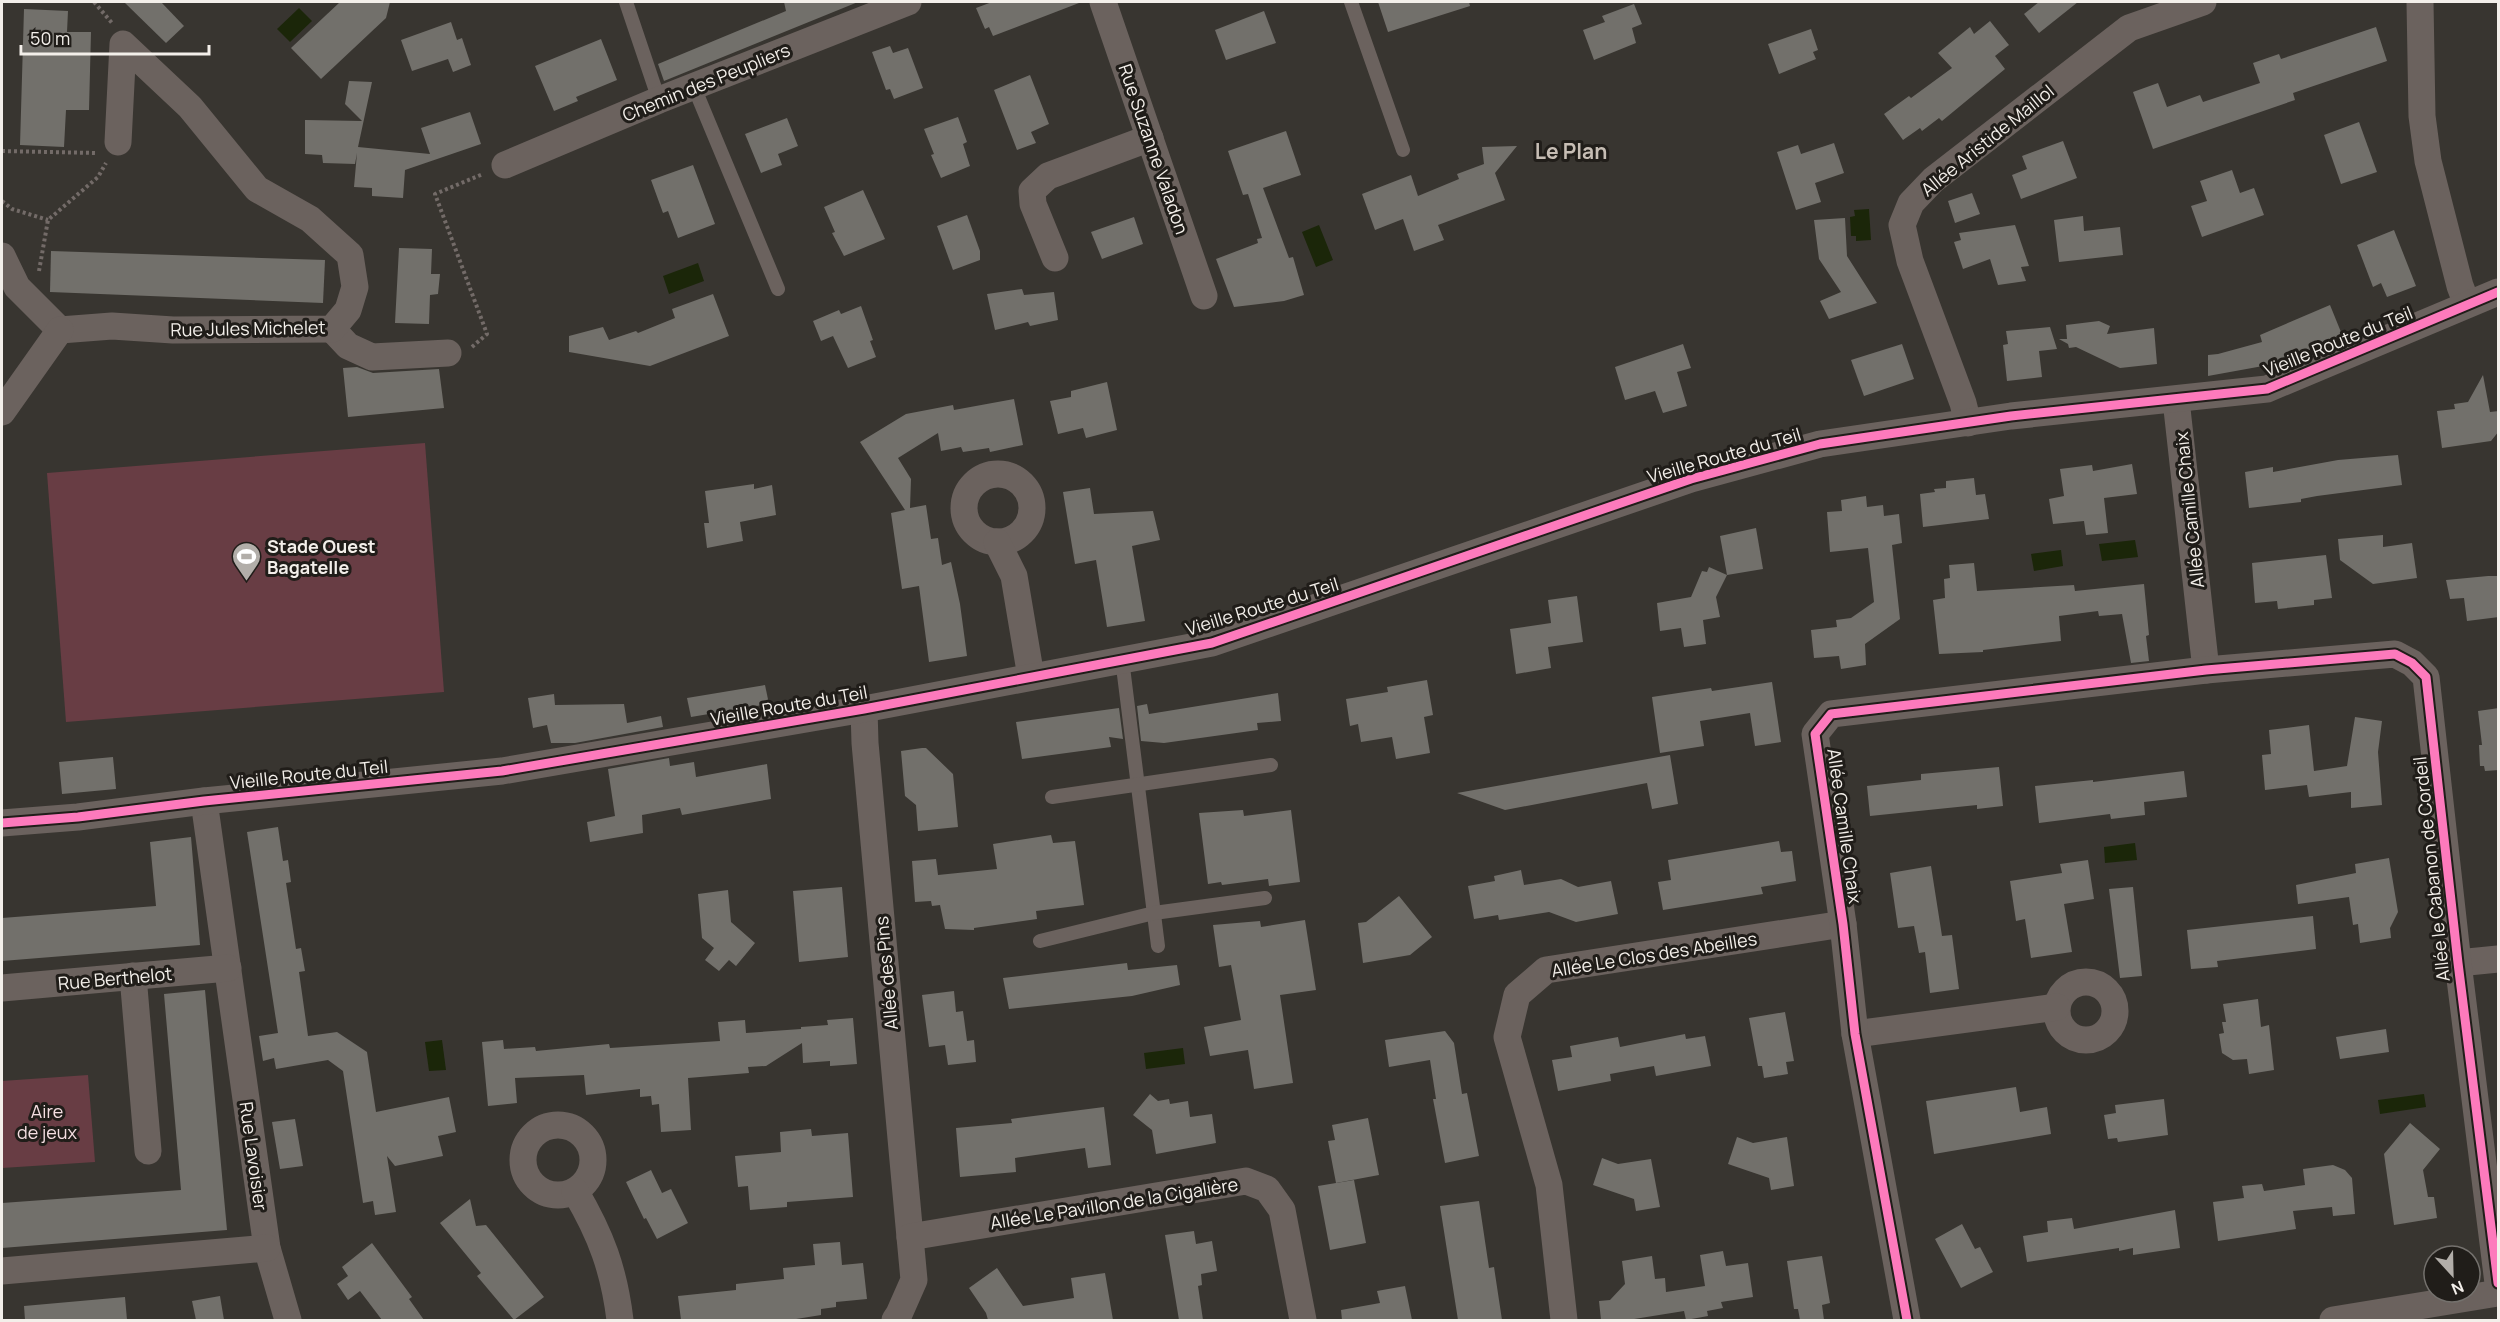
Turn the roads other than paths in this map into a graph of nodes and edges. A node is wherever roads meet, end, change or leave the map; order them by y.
1 (626, 2) edge
2 (908, 2) edge
3 (1103, 2) edge
4 (1351, 2) edge
5 (2203, 2) edge
6 (2420, 2) edge
7 (694, 87) junction
8 (659, 100) junction
9 (1150, 138) junction
10 (116, 145) road end
11 (1403, 150) dead end
12 (506, 165) road end
13 (2, 256) edge
14 (1055, 258) dead end
15 (778, 289) dead end
16 (2499, 292) edge
17 (1204, 296) dead end
18 (2467, 304) junction
19 (332, 329) junction
20 (60, 330) junction
21 (448, 353) road end
22 (2176, 400) junction
23 (2, 412) edge
24 (1968, 423) junction
25 (997, 542) dead end
26 (1122, 659) junction
27 (2206, 670) junction
28 (1031, 677) junction
29 (864, 709) junction
30 (1271, 765) dead end
31 (1138, 786) junction
32 (1052, 797) dead end
33 (204, 801) junction
34 (2, 823) edge
35 (1265, 898) dead end
36 (1154, 913) junction
37 (1843, 924) junction
38 (1040, 941) dead end
39 (1158, 946) dead end
40 (2499, 959) edge
41 (2458, 963) junction
42 (228, 968) junction
43 (133, 976) junction
44 (2, 988) edge
45 (2057, 1007) dead end
46 (1855, 1034) junction
47 (148, 1151) dead end
48 (575, 1191) dead end
49 (910, 1237) junction
50 (267, 1248) junction
51 (2, 1271) edge
52 (2499, 1283) edge
53 (2499, 1293) edge
54 (288, 1320) edge
55 (620, 1320) edge
56 (895, 1320) edge
57 (1303, 1320) edge
58 (1564, 1320) edge
59 (1906, 1320) edge
60 (2332, 1320) edge

1 - 8 lane
2 - 7 street, Chemin des Peupliers
3 - 9 street, Rue Suzanne Valadon
4 - 11 lane
5 - 24 street, Allée Aristide Maillol
6 - 18 street
7 - 8 street, Chemin des Peupliers
7 - 15 lane
8 - 12 street, Chemin des Peupliers
9 - 14 street
9 - 17 street, Rue Suzanne Valadon
10 - 19 street, Rue Jules Michelet
13 - 20 street
16 - 18 street, Vieille Route du Teil
18 - 22 street, Vieille Route du Teil
19 - 20 street, Rue Jules Michelet
19 - 21 street
20 - 23 street
22 - 24 street, Vieille Route du Teil
22 - 27 street, Allée Camille Chaix
24 - 26 street, Vieille Route du Teil
25 - 28 street
26 - 28 street, Vieille Route du Teil
26 - 31 lane
27 - 37 street, Allée Camille Chaix
27 - 41 street, Allée le Cabanon de Cordeil
28 - 29 street, Vieille Route du Teil
29 - 33 street, Vieille Route du Teil
29 - 49 street, Allée des Pins
30 - 31 lane
31 - 32 lane
31 - 36 lane
33 - 34 street, Vieille Route du Teil
33 - 42 street, Rue Lavoisier
35 - 36 lane
36 - 38 lane
36 - 39 lane
37 - 46 street, Allée Camille Chaix
37 - 58 street, Allée Le Clos des Abeilles
40 - 41 street
41 - 52 street, Allée le Cabanon de Cordeil
42 - 43 street, Rue Berthelot
42 - 50 street, Rue Lavoisier
43 - 44 street, Rue Berthelot
43 - 47 street
45 - 46 street
46 - 59 street, Allée Camille Chaix
48 - 55 street
49 - 56 street
49 - 57 street, Allée Le Pavillon de la Cigalière
50 - 51 street
50 - 54 street, Rue Lavoisier
53 - 60 street

